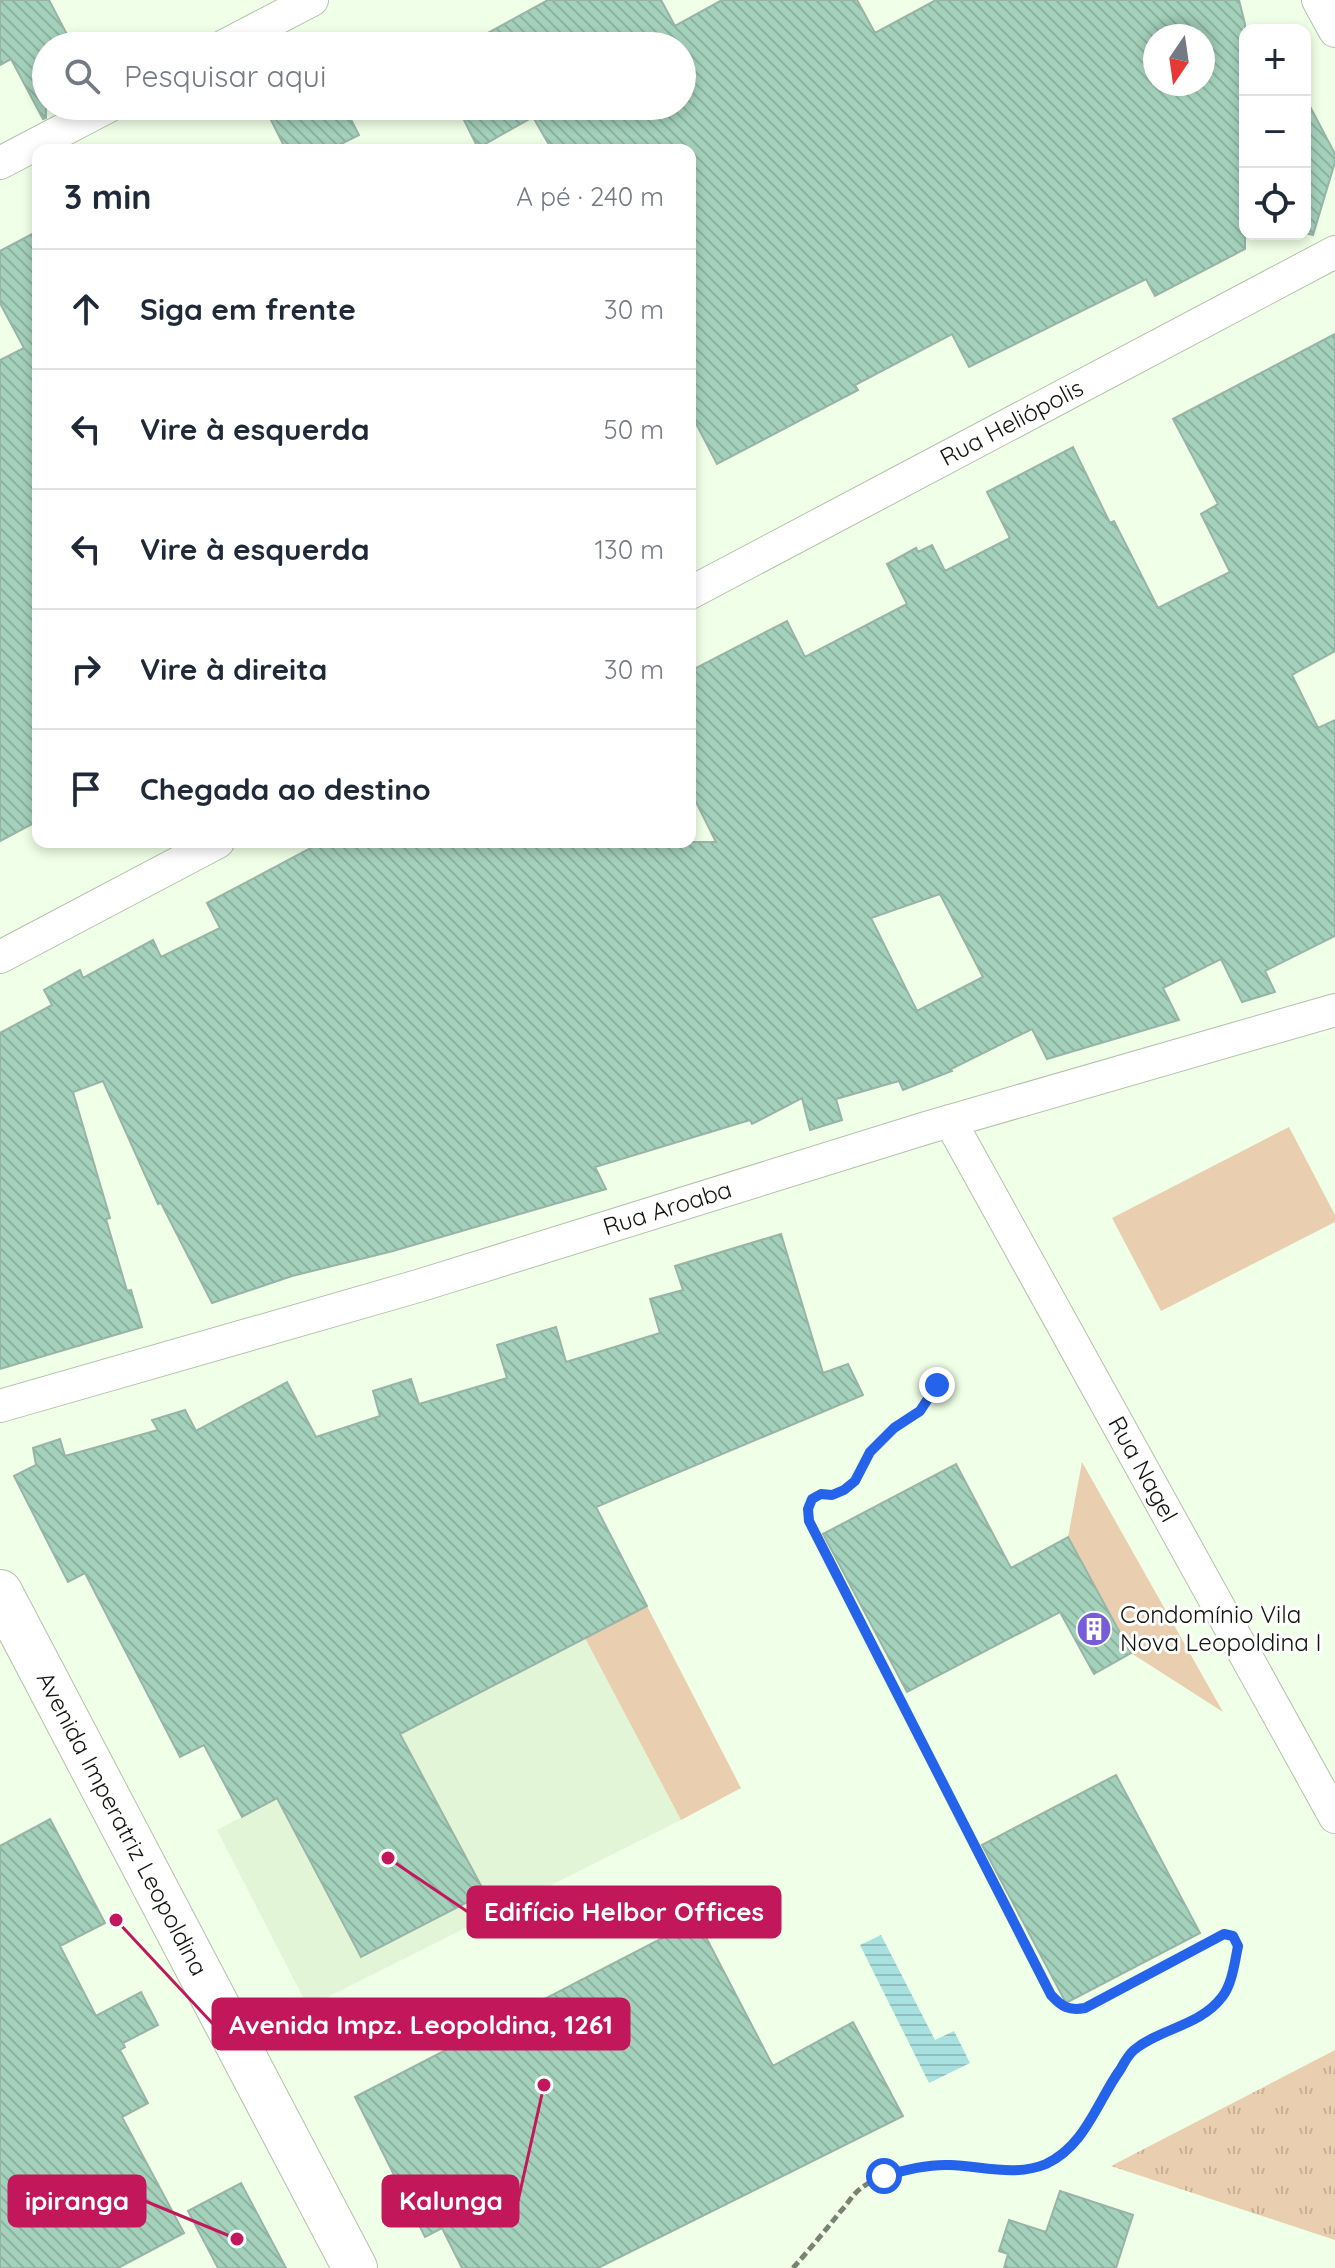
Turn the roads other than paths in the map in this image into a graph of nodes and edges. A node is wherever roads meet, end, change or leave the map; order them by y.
1 (312, 0) edge
2 (1318, 0) edge
3 (1335, 31) edge
4 (251, 32) edge
5 (82, 120) edge
6 (36, 144) edge
7 (32, 146) edge
8 (0, 163) edge
9 (1335, 252) edge
10 (696, 590) edge
11 (207, 848) edge
12 (0, 957) edge
13 (1335, 1010) edge
14 (950, 1121) junction
15 (0, 1406) edge
16 (0, 1592) edge
17 (1335, 1817) edge
18 (355, 2268) edge

1 - 4 street
2 - 3 street
5 - 6 street
7 - 8 street
9 - 10 street, Rua Heliópolis
11 - 12 street
13 - 14 street, Rua Aroaba
14 - 15 street, Rua Aroaba
14 - 17 street, Rua Nagel
16 - 18 main road, Avenida Imperatriz Leopoldina

